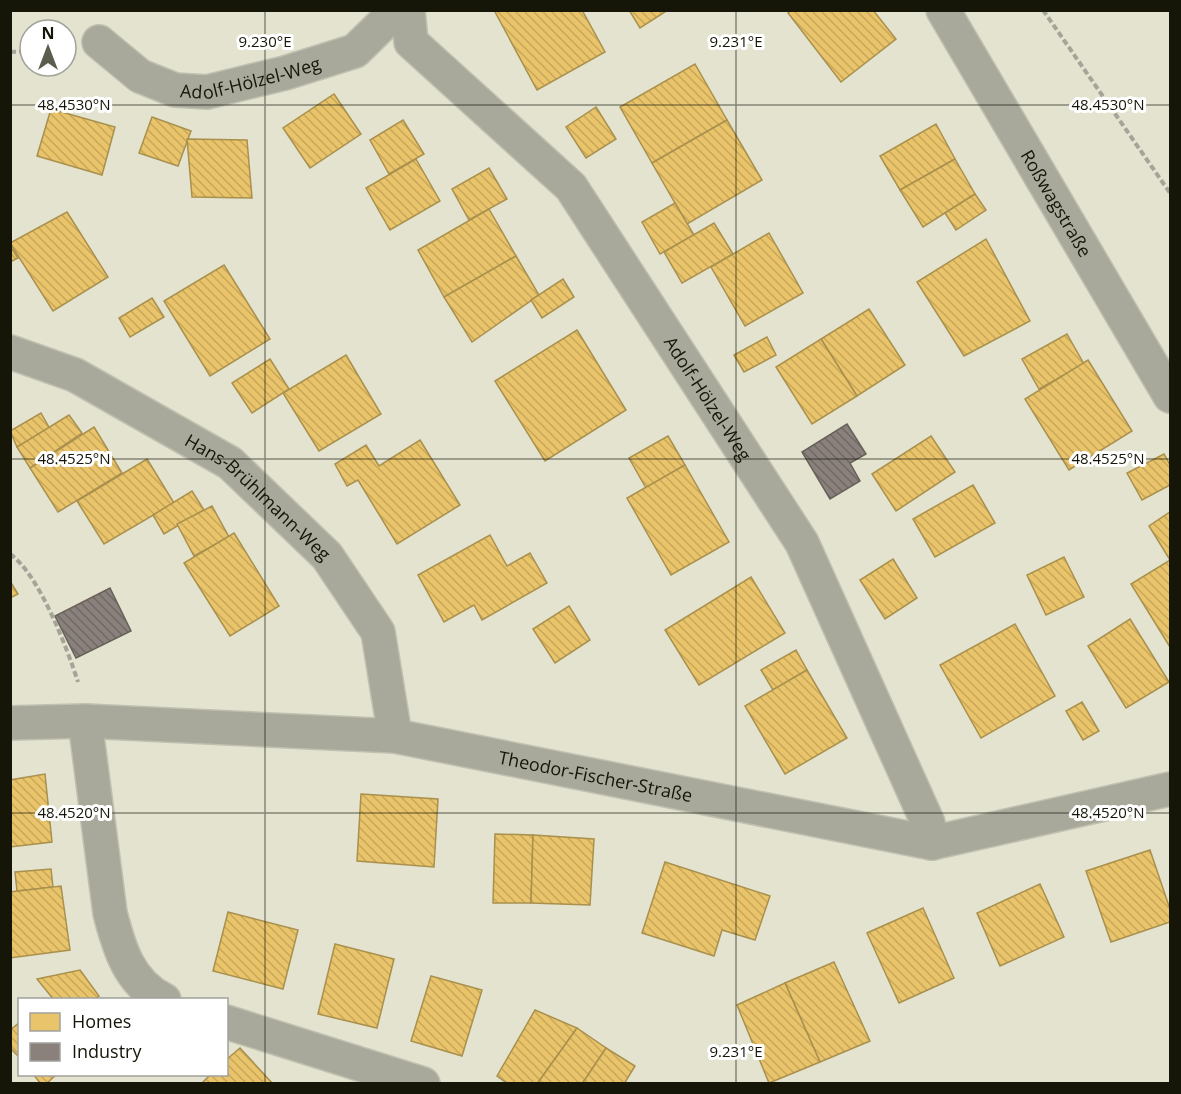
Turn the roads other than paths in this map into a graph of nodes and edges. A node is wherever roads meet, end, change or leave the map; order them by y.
1 (397, 10) edge
2 (408, 10) edge
3 (943, 10) edge
4 (99, 42) dead end
5 (10, 352) edge
6 (1170, 396) edge
7 (85, 721) junction
8 (10, 723) edge
9 (394, 736) junction
10 (1170, 789) edge
11 (932, 843) junction
12 (163, 998) edge
13 (228, 1023) edge
14 (423, 1083) edge

1 - 4 street, Adolf-Hölzel-Weg
2 - 11 street, Adolf-Hölzel-Weg
3 - 6 street, Roßwagstraße
5 - 9 street, Hans-Brühlmann-Weg
7 - 8 street, Theodor-Fischer-Straße
7 - 9 street, Theodor-Fischer-Straße
7 - 12 street
9 - 11 street, Theodor-Fischer-Straße
10 - 11 street, Theodor-Fischer-Straße
13 - 14 street

